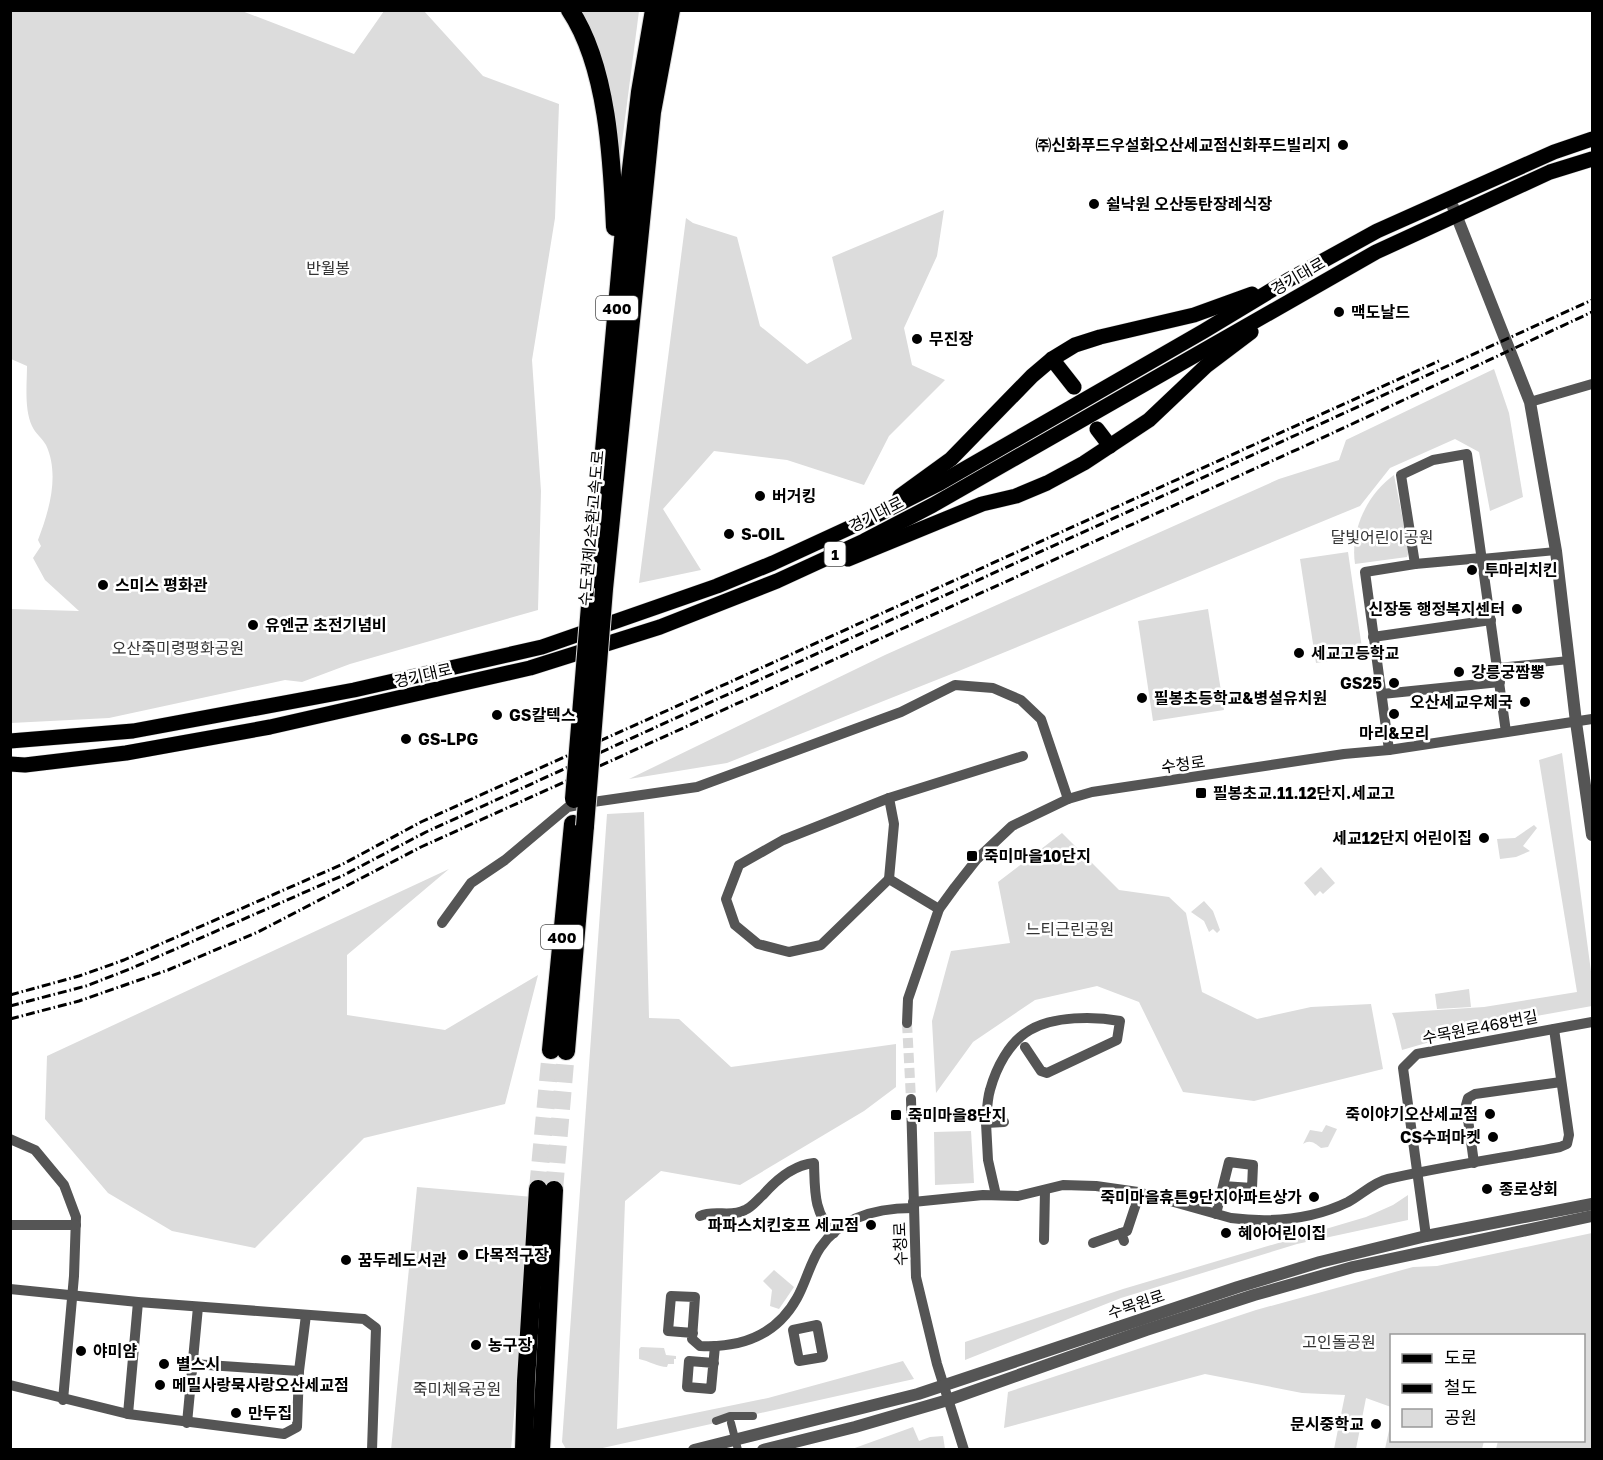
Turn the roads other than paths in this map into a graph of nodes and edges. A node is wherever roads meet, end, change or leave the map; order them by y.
1 (570, 10) edge
2 (654, 10) edge
3 (670, 10) edge
4 (1593, 139) edge
5 (1593, 159) edge
6 (1449, 197) junction
7 (1456, 216) junction
8 (1278, 286) junction
9 (1287, 304) junction
10 (1052, 359) junction
11 (1593, 384) edge
12 (1074, 387) dead end
13 (1530, 402) junction
14 (607, 428) junction
15 (1097, 429) dead end
16 (1110, 446) junction
17 (890, 509) junction
18 (1556, 551) junction
19 (1482, 558) junction
20 (1415, 564) junction
21 (810, 566) junction
22 (1491, 620) junction
23 (1373, 637) junction
24 (1569, 660) junction
25 (1498, 667) junction
26 (1500, 682) junction
27 (1382, 694) junction
28 (1593, 719) edge
29 (1576, 722) junction
30 (1506, 732) junction
31 (10, 741) edge
32 (1389, 750) junction
33 (1023, 756) dead end
34 (10, 764) edge
35 (889, 798) junction
36 (1068, 799) junction
37 (579, 825) junction
38 (1593, 835) edge
39 (889, 879) junction
40 (939, 909) junction
41 (442, 923) dead end
42 (1593, 1022) edge
43 (907, 1023) tunnel mouth
44 (1554, 1029) junction
45 (1025, 1047) dead end
46 (558, 1050) tunnel mouth
47 (1561, 1082) junction
48 (911, 1099) tunnel mouth
49 (1004, 1122) dead end
50 (986, 1123) junction
51 (10, 1139) edge
52 (1474, 1163) junction
53 (1417, 1173) junction
54 (1224, 1186) dead end
55 (1045, 1190) junction
56 (1140, 1192) junction
57 (996, 1195) junction
58 (1593, 1204) edge
59 (913, 1205) junction
60 (1216, 1214) junction
61 (700, 1216) dead end
62 (1593, 1216) edge
63 (10, 1225) edge
64 (76, 1225) junction
65 (834, 1233) junction
66 (1426, 1236) junction
67 (1044, 1240) dead end
68 (1092, 1243) dead end
69 (10, 1289) edge
70 (72, 1296) junction
71 (138, 1302) junction
72 (198, 1306) junction
73 (306, 1315) junction
74 (783, 1317) junction
75 (793, 1330) dead end
76 (693, 1333) dead end
77 (715, 1346) junction
78 (714, 1363) dead end
79 (194, 1364) junction
80 (299, 1371) junction
81 (10, 1385) edge
82 (944, 1386) junction
83 (63, 1400) junction
84 (948, 1400) junction
85 (128, 1414) junction
86 (753, 1416) dead end
87 (731, 1419) junction
88 (716, 1421) dead end
89 (187, 1423) junction
90 (372, 1449) edge
91 (524, 1449) edge
92 (541, 1449) edge
93 (694, 1449) edge
94 (738, 1449) edge
95 (764, 1449) edge
96 (964, 1449) edge

1 - 14 highway
2 - 14 highway, 수도권제2순환고속도로 / 400
3 - 37 highway, 수도권제2순환고속도로 / 400, bridge
4 - 6 main road, 경기대로 / 1
5 - 7 main road, 경기대로 / 1
6 - 7 street
6 - 8 main road, 경기대로 / 1
7 - 9 main road, 경기대로 / 1
7 - 13 street
8 - 10 main road
8 - 17 main road, 경기대로 / 1
9 - 16 main road
9 - 21 main road, 경기대로 / 1
10 - 12 main road
10 - 17 main road
11 - 13 street
13 - 18 street
14 - 37 highway, 수도권제2순환고속도로 / 400, bridge
15 - 16 main road
16 - 21 main road
17 - 31 main road, 경기대로 / 1
18 - 19 street
18 - 24 street
19 - 20 street
19 - 20 street
19 - 22 street
20 - 23 street
21 - 34 main road, 경기대로 / 1
22 - 23 street
22 - 25 street
23 - 27 street
24 - 25 street
24 - 29 street
25 - 26 street
26 - 27 street
26 - 30 street
27 - 32 street
28 - 29 street, 수청로
29 - 30 street, 수청로
29 - 38 street
30 - 32 street, 수청로
32 - 36 street, 수청로
33 - 35 street
35 - 39 street
35 - 39 street
36 - 40 street, 수청로
36 - 41 street
37 - 46 highway, 수도권제2순환고속도로 / 400
39 - 40 street
40 - 43 street, 수청로
42 - 44 street, 수목원로468번길
44 - 47 street
44 - 53 street, 수목원로468번길
45 - 50 street
47 - 52 street
47 - 52 street
48 - 59 street, 수청로
49 - 50 street
50 - 57 street
51 - 64 street
52 - 53 street
53 - 60 street
53 - 66 street, 수목원로468번길
54 - 60 street
55 - 56 street
55 - 57 street
55 - 67 street
56 - 60 street
56 - 68 street
57 - 59 street
58 - 66 street, 수목원로
59 - 65 street
59 - 82 street, 수청로
61 - 65 street
62 - 84 street, 수목원로
63 - 64 street
64 - 70 street
65 - 74 street
66 - 82 street, 수목원로
69 - 70 street
70 - 71 street
70 - 83 street
71 - 72 street
71 - 85 street
72 - 73 street
72 - 79 street
73 - 80 street
73 - 90 street
74 - 75 street
74 - 77 street
76 - 77 street
77 - 78 street
79 - 80 street
79 - 89 street
80 - 89 street
81 - 83 street
82 - 84 street, 수청로
82 - 93 street, 수목원로
83 - 85 street
84 - 95 street, 수목원로
84 - 96 street, 수청로
85 - 89 street
86 - 87 street
87 - 88 street
87 - 94 street, bridge
91 - 92 highway

